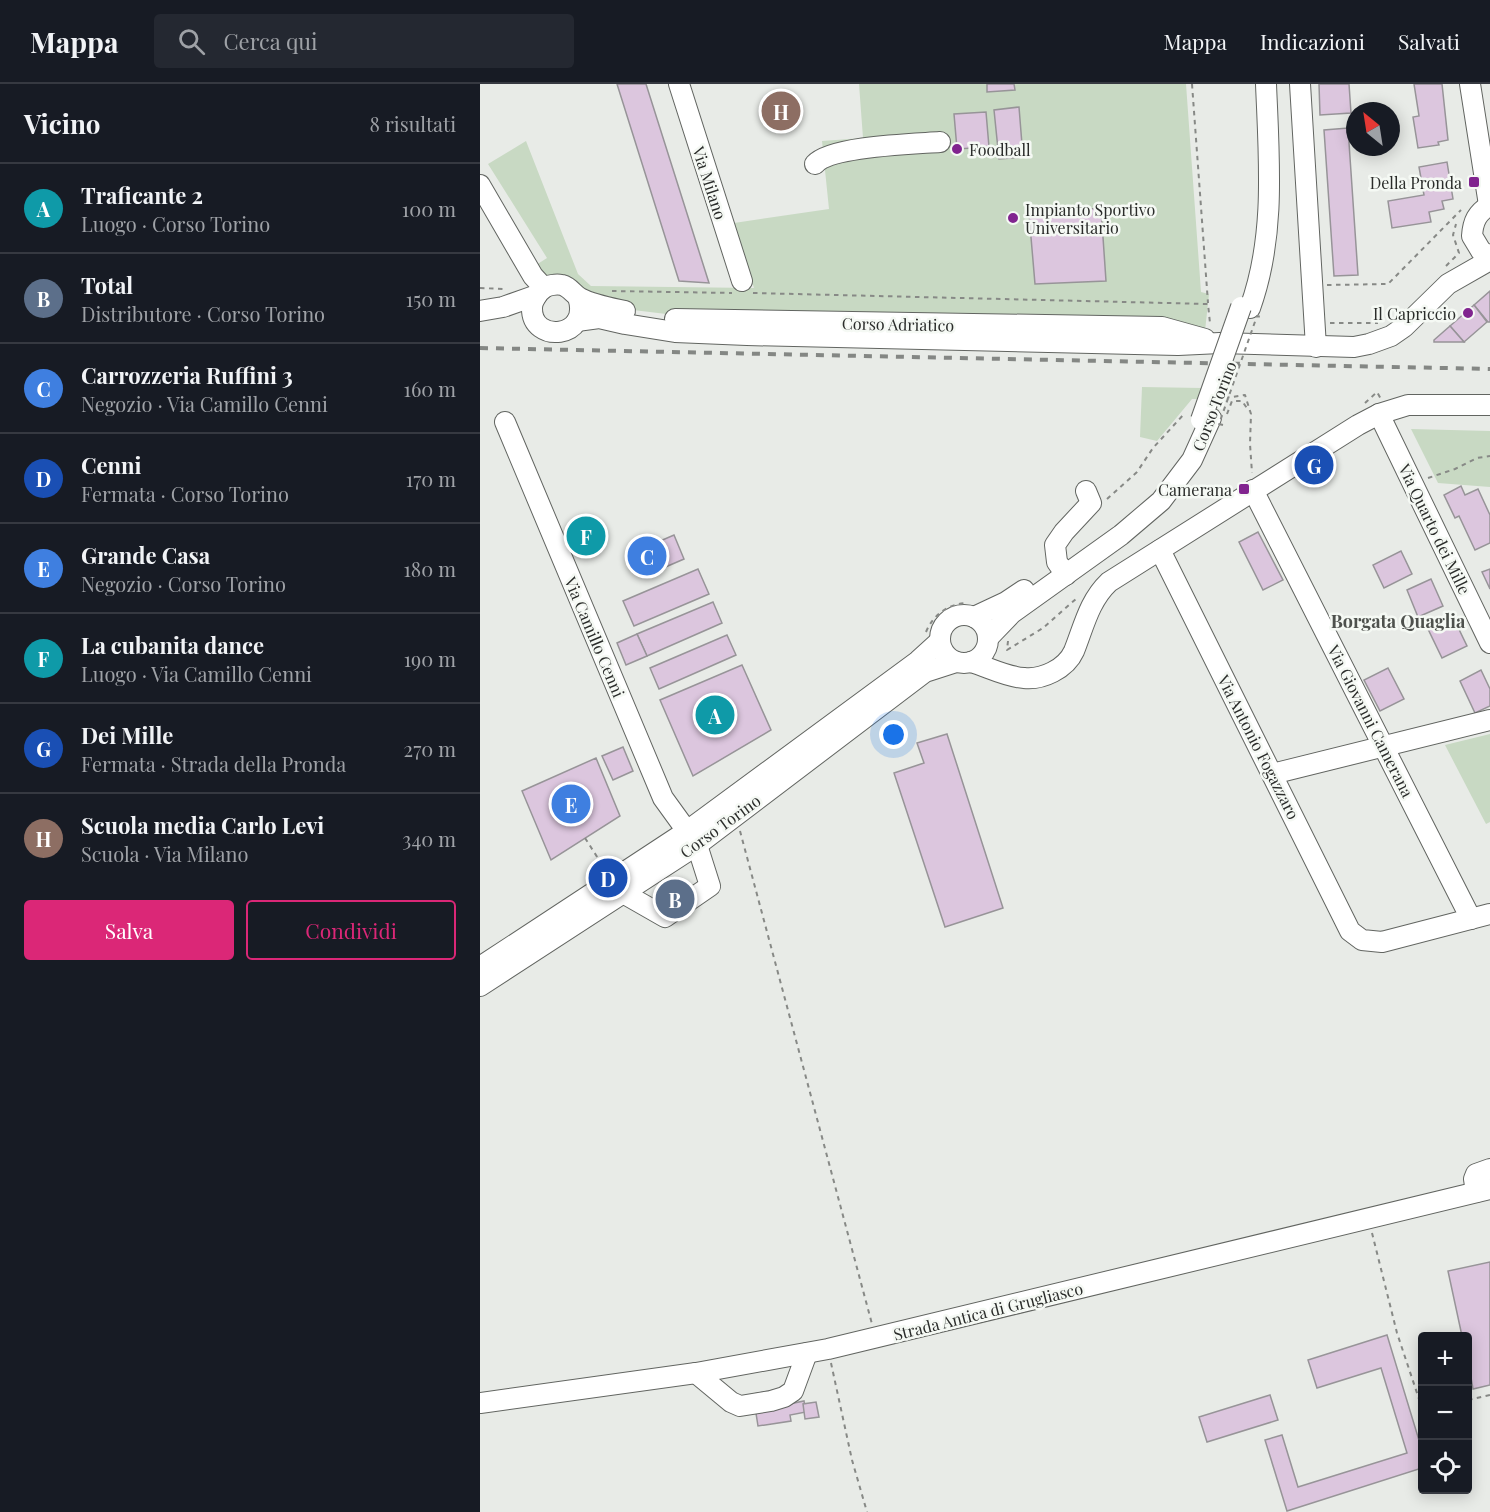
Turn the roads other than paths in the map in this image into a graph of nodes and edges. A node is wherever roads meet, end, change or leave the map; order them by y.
1 (679, 84) edge
2 (1256, 84) edge
3 (1266, 84) edge
4 (1300, 84) edge
5 (1470, 84) edge
6 (940, 142) dead end
7 (814, 164) dead end
8 (480, 185) edge
9 (1489, 205) edge
10 (1472, 236) junction
11 (1490, 258) edge
12 (1446, 276) junction
13 (741, 289) road end
14 (541, 291) junction
15 (578, 297) junction
16 (480, 310) edge
17 (1251, 311) junction
18 (577, 321) junction
19 (537, 322) junction
20 (480, 323) edge
21 (939, 333) junction
22 (1316, 347) junction
23 (1490, 405) edge
24 (1379, 414) junction
25 (1206, 418) junction
26 (505, 422) dead end
27 (1349, 431) junction
28 (1392, 440) junction
29 (1253, 481) junction
30 (1086, 490) dead end
31 (1160, 550) junction
32 (1063, 570) junction
33 (974, 616) junction
34 (988, 640) junction
35 (940, 641) junction
36 (1077, 641) junction
37 (1490, 643) edge
38 (963, 662) junction
39 (1490, 720) edge
40 (1384, 746) junction
41 (1272, 774) junction
42 (692, 838) junction
43 (623, 892) junction
44 (1480, 917) edge
45 (480, 967) edge
46 (480, 986) edge
47 (1490, 1169) edge
48 (1478, 1192) edge
49 (807, 1353) junction
50 (696, 1373) junction
51 (480, 1403) edge

1 - 13 street, Via Milano
2 - 17 street, Corso Torino
3 - 17 street, Corso Torino
4 - 22 street
5 - 9 street
6 - 7 street
8 - 14 street
9 - 10 street
10 - 11 street
10 - 12 street
11 - 12 street
12 - 22 street, Corso Adriatico
14 - 15 street, Corso Adriatico
14 - 16 street, Corso Adriatico
14 - 19 street
15 - 18 street
15 - 21 street, Corso Adriatico
17 - 25 street, Corso Torino, bridge
17 - 25 street, Corso Torino
18 - 19 street, Corso Adriatico
18 - 21 street, Corso Adriatico
19 - 20 street, Corso Adriatico
21 - 22 street, Corso Adriatico
23 - 24 street
24 - 27 street
24 - 28 street, Via Quarto dei Mille
25 - 32 street, Corso Torino
26 - 42 street, Via Camillo Cenni
27 - 28 street
27 - 29 street
28 - 37 street, Via Quarto dei Mille
29 - 31 street
29 - 40 street, Via Giovanni Camerana
30 - 32 street
31 - 36 street
31 - 41 street, Via Antonio Fogazzaro
32 - 33 street, Corso Torino
32 - 34 street, Corso Torino
33 - 34 street
33 - 35 street, Corso Torino
34 - 36 street
34 - 38 street, Corso Torino
35 - 38 street
35 - 42 street, Corso Torino
36 - 38 street
38 - 42 street, Corso Torino
39 - 40 street
40 - 41 street
40 - 44 street, Via Giovanni Camerana
41 - 44 street, Via Antonio Fogazzaro
42 - 43 street, Corso Torino
42 - 43 street, Via Camillo Cenni
42 - 45 street, Corso Torino
43 - 46 street, Corso Torino
47 - 48 street
48 - 49 street, Strada Antica di Grugliasco
49 - 50 street, Strada Antica di Grugliasco
49 - 50 street
50 - 51 street, Strada Antica di Grugliasco

